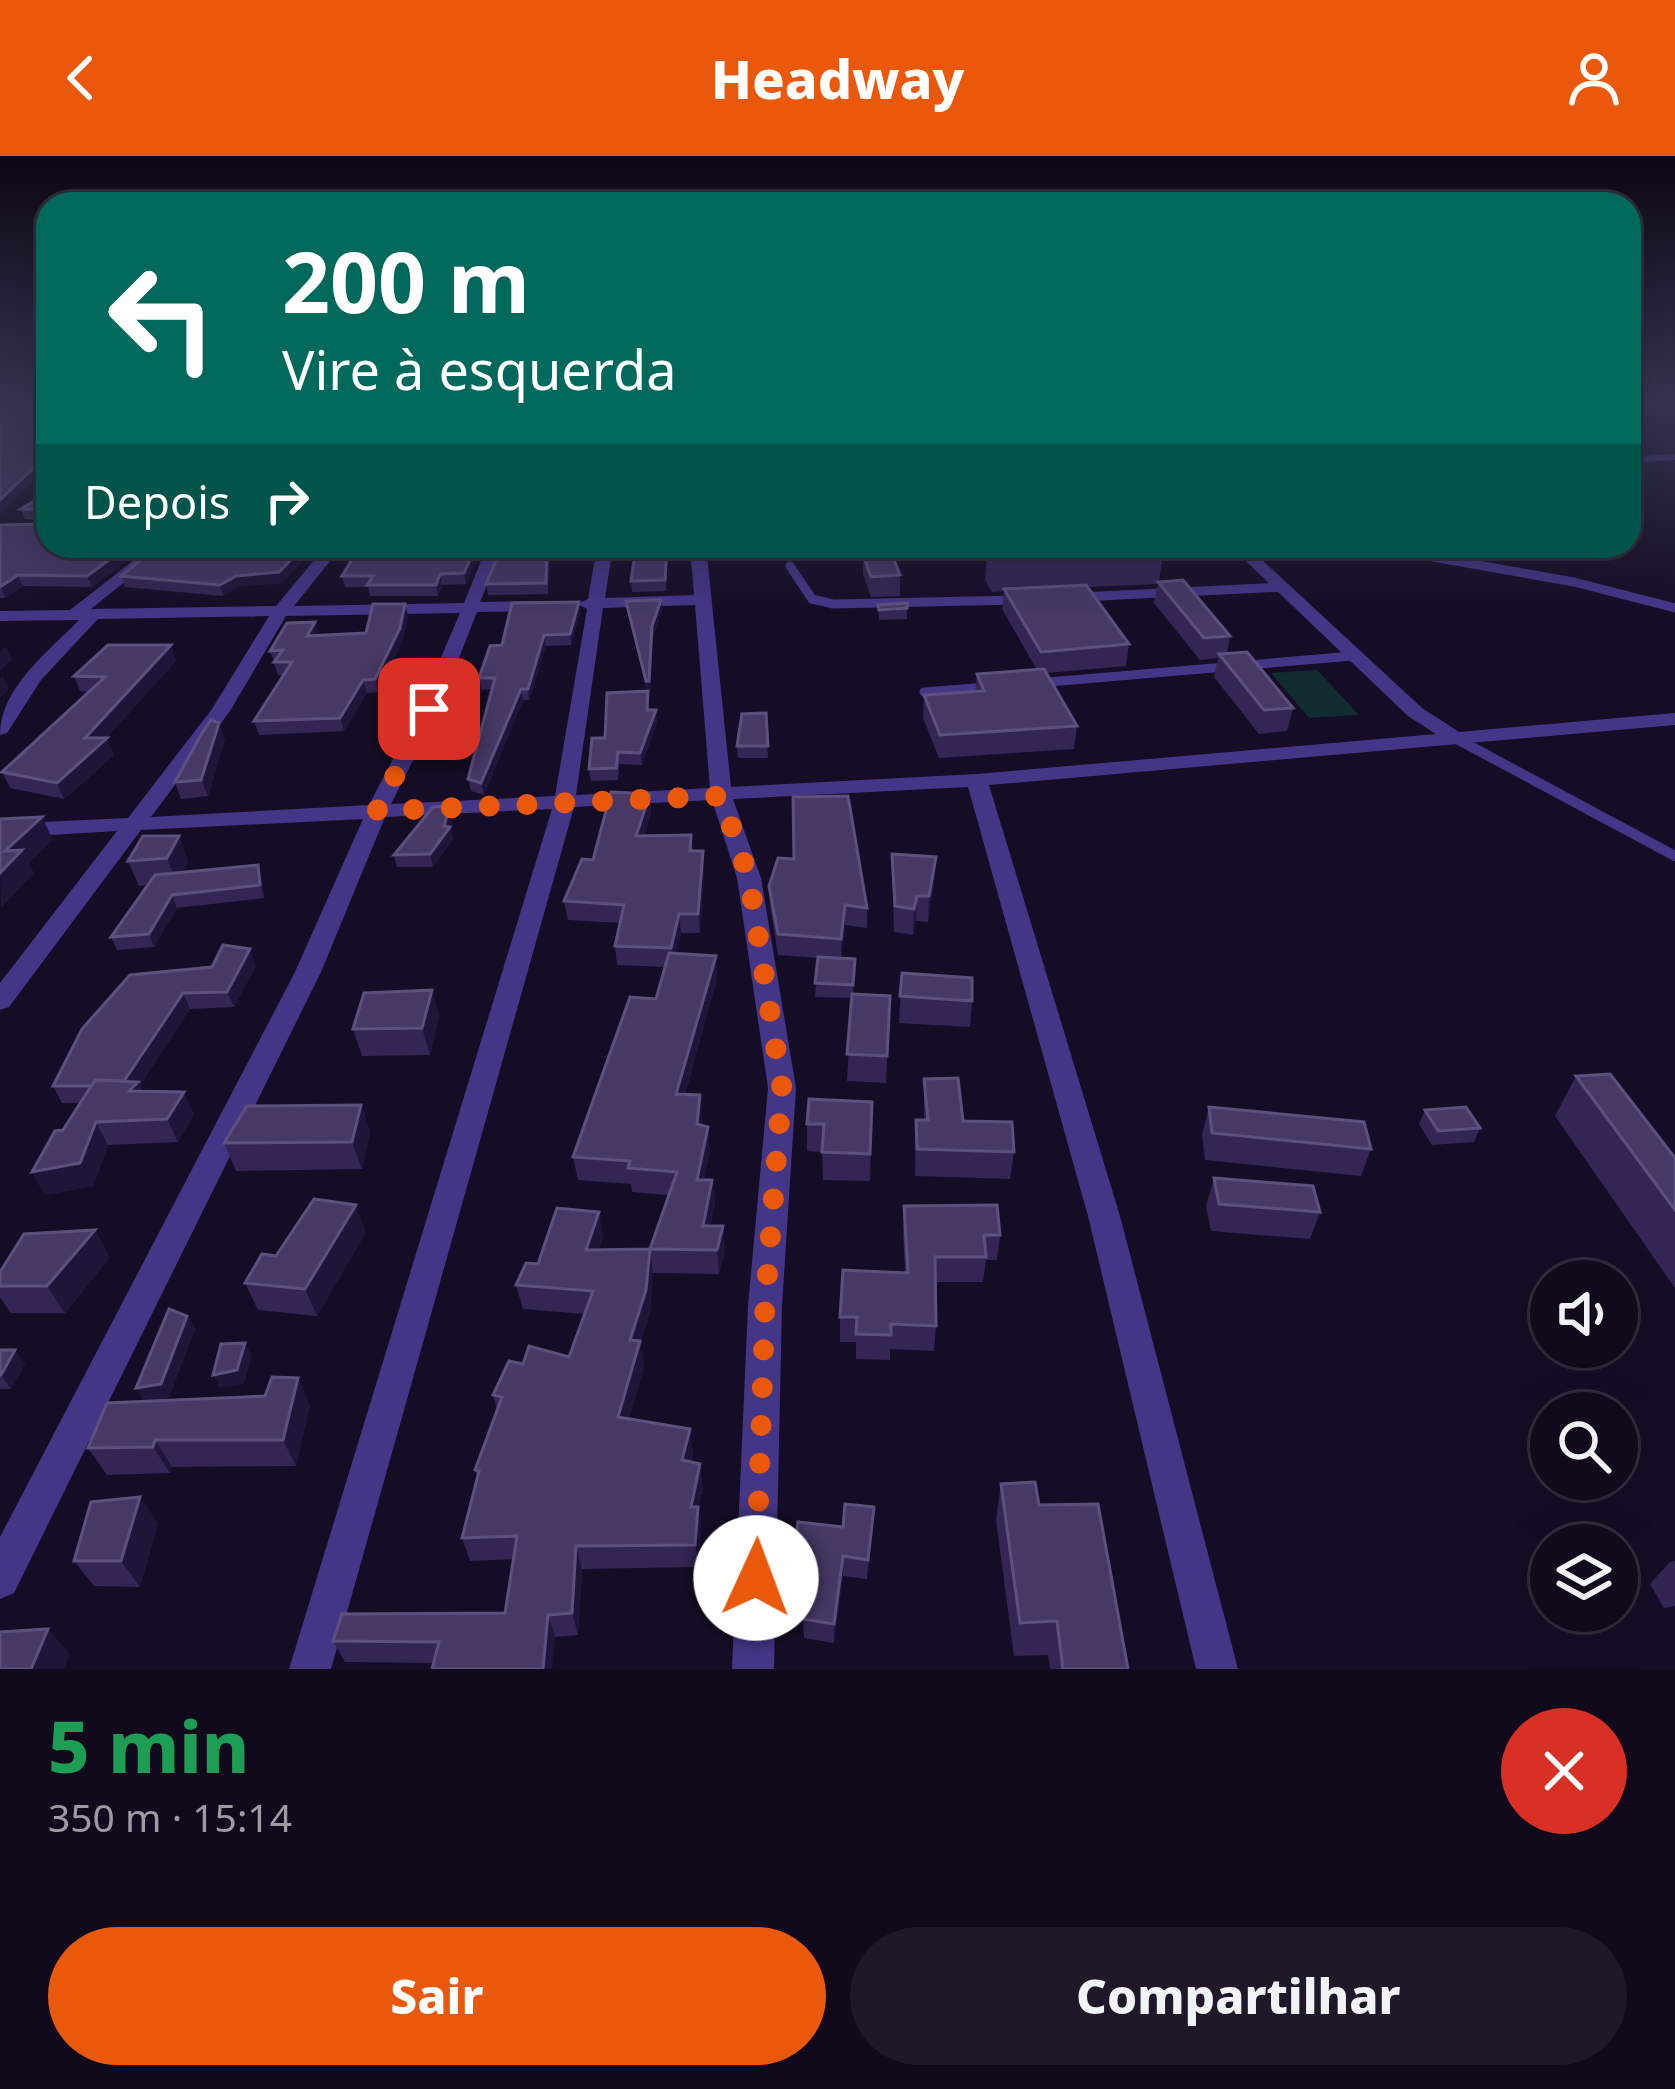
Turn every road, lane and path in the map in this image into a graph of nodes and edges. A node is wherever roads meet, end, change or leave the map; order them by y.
1 (147, 558) edge
2 (324, 558) edge
3 (491, 558) edge
4 (604, 558) edge
5 (699, 558) edge
6 (1251, 558) edge
7 (1439, 558) edge
8 (790, 566) dead end
9 (1283, 587) junction
10 (1070, 597) edge
11 (1023, 599) edge
12 (703, 600) junction
13 (598, 603) junction
14 (1675, 608) edge
15 (472, 609) junction
16 (279, 613) junction
17 (0, 616) edge
18 (82, 616) junction
19 (1353, 656) junction
20 (1020, 684) edge
21 (996, 686) edge
22 (925, 692) edge
23 (1675, 719) edge
24 (0, 729) edge
25 (1454, 738) junction
26 (977, 781) junction
27 (721, 796) junction
28 (564, 806) junction
29 (377, 811) junction
30 (137, 824) junction
31 (0, 831) edge
32 (1675, 856) edge
33 (0, 1001) edge
34 (0, 1579) edge
35 (310, 1669) edge
36 (753, 1669) edge
37 (1217, 1669) edge

1 - 18 street
2 - 16 street
3 - 15 street
4 - 13 street
5 - 12 street
6 - 9 street
7 - 14 lane
8 - 11 lane
9 - 10 lane
9 - 19 street
12 - 13 street
12 - 27 street
13 - 15 street
13 - 28 street
15 - 16 street
15 - 29 street
16 - 18 street
16 - 30 street
17 - 18 street
18 - 24 street
19 - 20 lane
19 - 25 street
21 - 22 lane
23 - 25 street
25 - 26 street
25 - 32 lane
26 - 27 street
26 - 37 street
27 - 28 street
27 - 36 street
28 - 29 street
28 - 35 street
29 - 30 street
29 - 34 street
30 - 31 street
30 - 33 street

